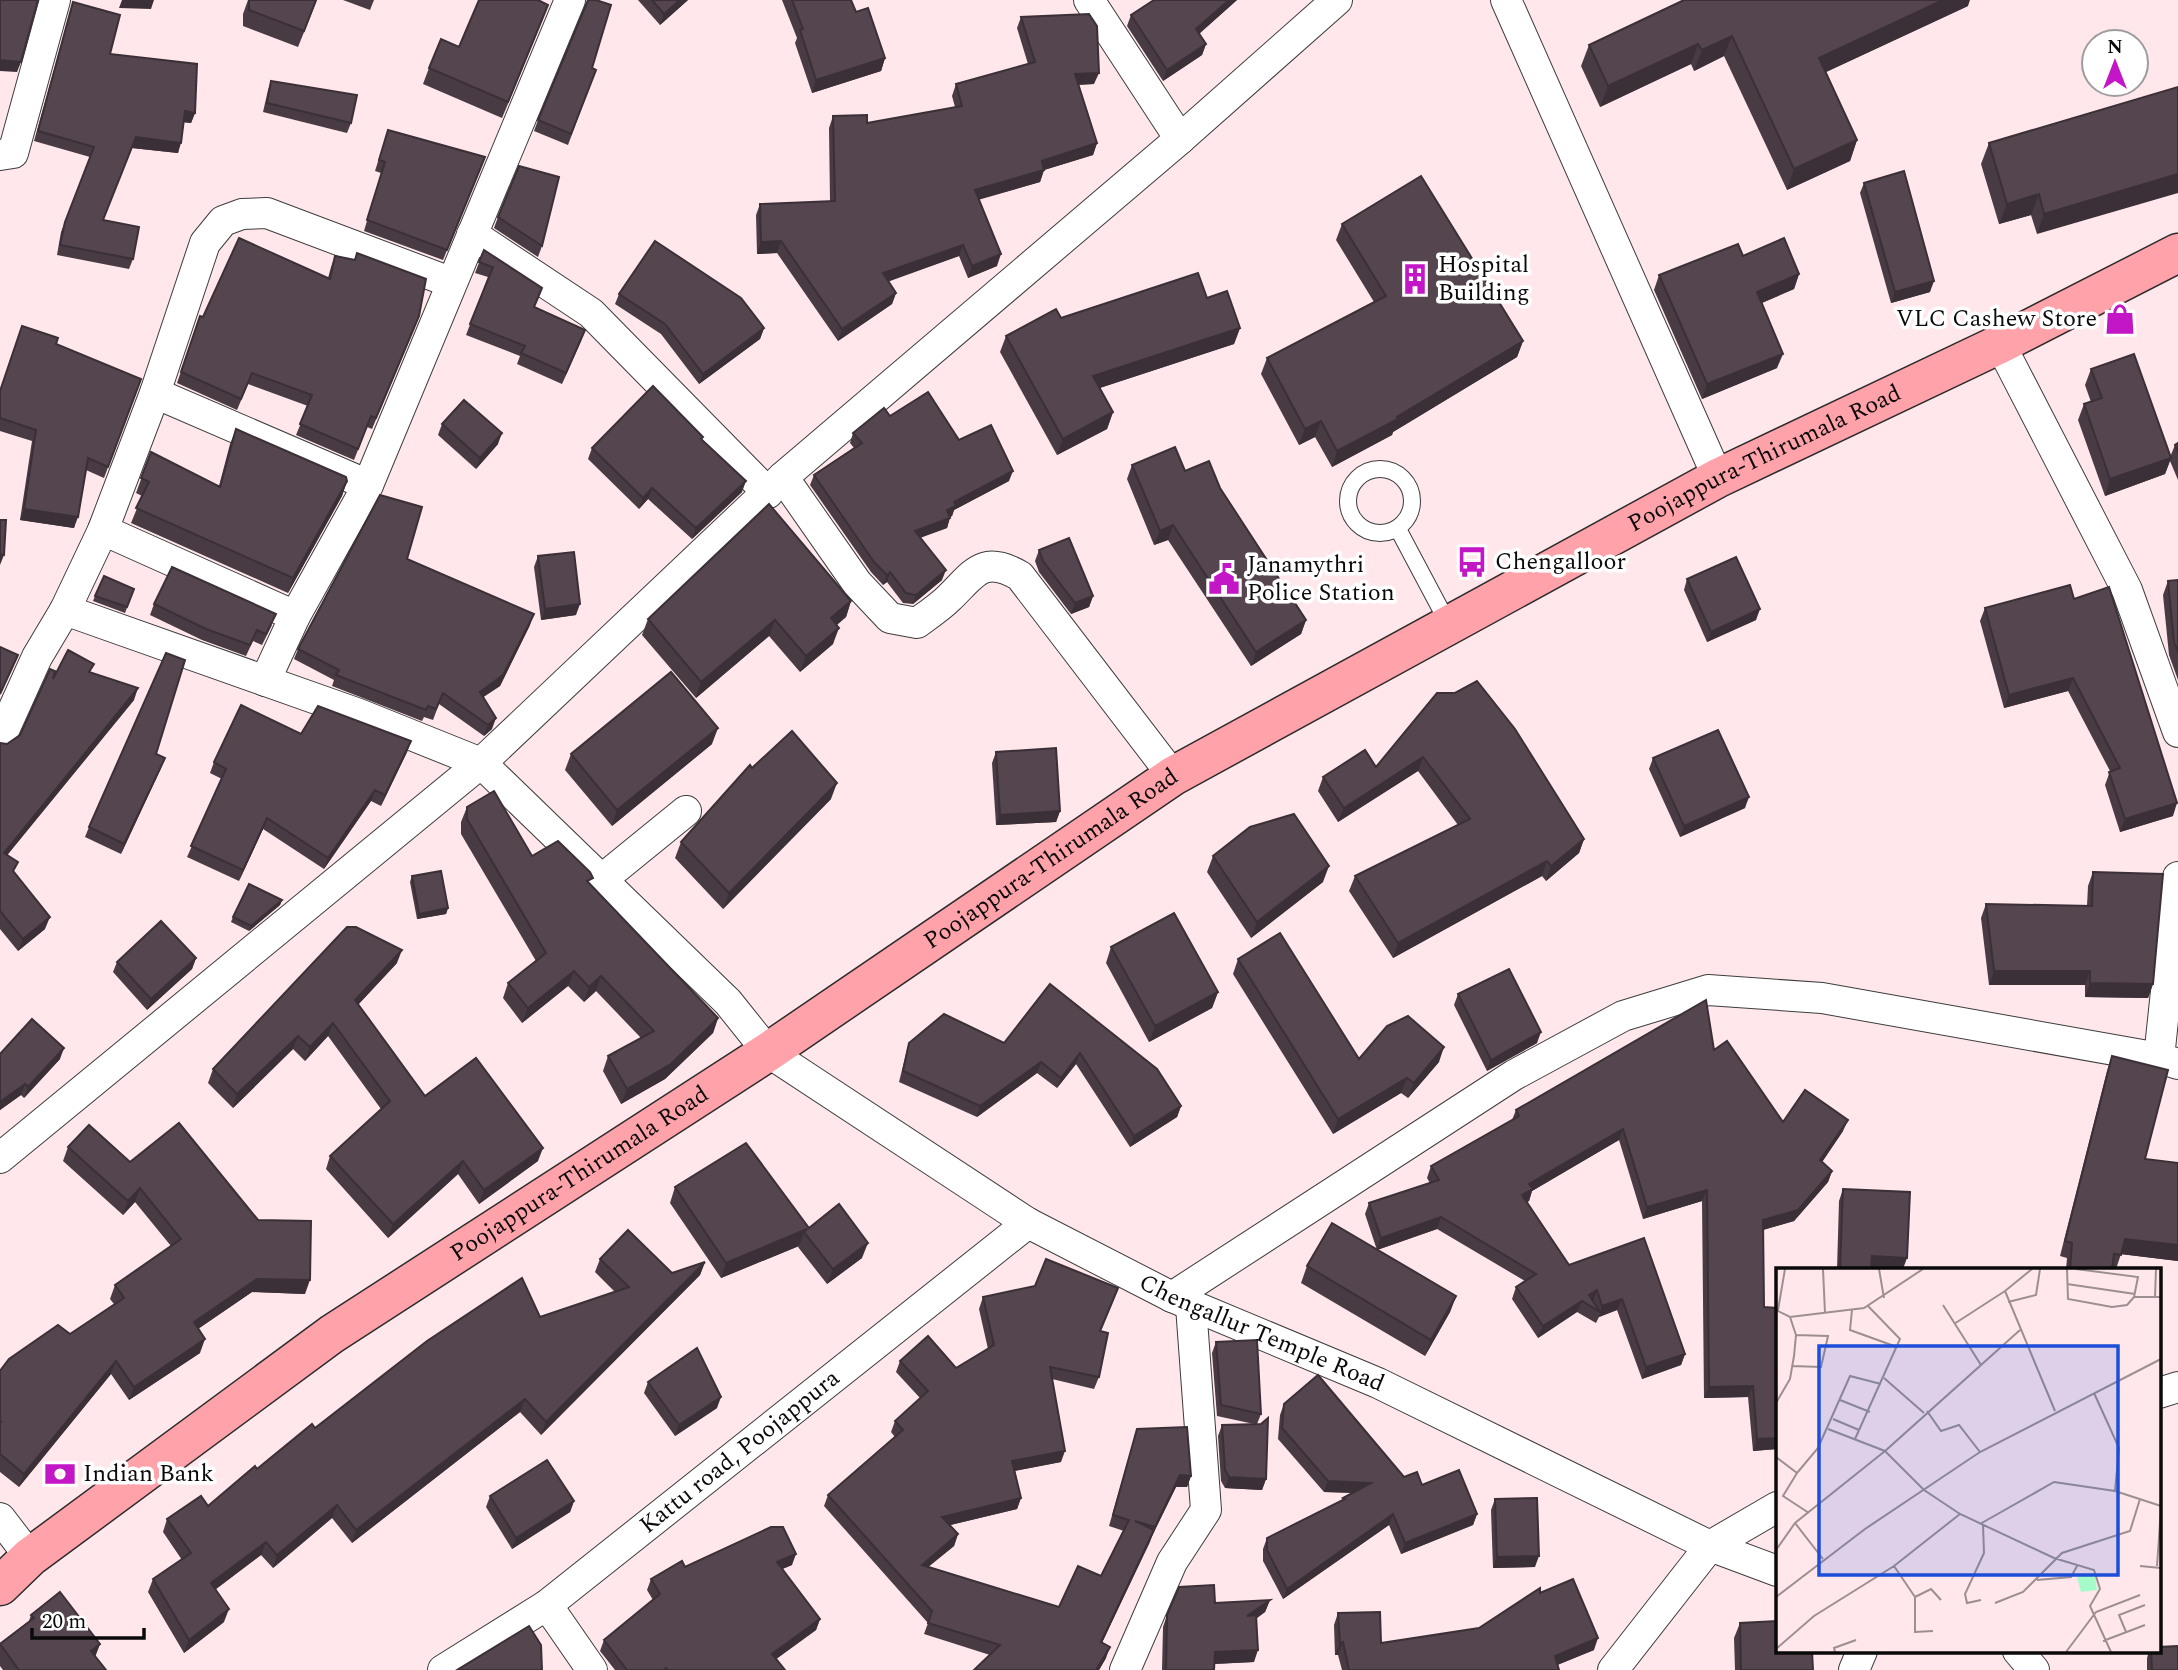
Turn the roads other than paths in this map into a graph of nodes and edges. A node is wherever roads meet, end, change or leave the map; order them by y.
1 (55, 0) edge
2 (1089, 0) edge
3 (1337, 0) edge
4 (1506, 0) edge
5 (559, 3) edge
6 (1180, 139) junction
7 (0, 155) edge
8 (472, 234) junction
9 (2178, 253) edge
10 (450, 282) junction
11 (2000, 344) junction
12 (155, 393) junction
13 (1718, 478) junction
14 (368, 485) junction
15 (776, 485) junction
16 (1398, 529) junction
17 (103, 530) junction
18 (65, 610) junction
19 (295, 617) junction
20 (1449, 625) junction
21 (265, 681) junction
22 (2178, 732) edge
23 (0, 739) edge
24 (481, 763) junction
25 (1174, 776) junction
26 (686, 811) dead end
27 (2178, 877) edge
28 (600, 881) junction
29 (768, 1052) junction
30 (2169, 1061) edge
31 (0, 1158) edge
32 (1028, 1223) junction
33 (1182, 1302) junction
34 (2178, 1387) edge
35 (2160, 1393) edge
36 (1776, 1508) edge
37 (0, 1518) edge
38 (1710, 1546) junction
39 (30, 1557) junction
40 (1776, 1571) edge
41 (0, 1586) edge
42 (547, 1605) junction
43 (1862, 1652) edge
44 (2019, 1652) edge
45 (443, 1670) edge
46 (592, 1670) edge
47 (1125, 1670) edge
48 (1613, 1670) edge
49 (1854, 1670) edge
50 (2034, 1670) edge

1 - 7 street
2 - 6 street
3 - 6 street
4 - 13 street
5 - 8 street
6 - 15 street
8 - 10 street
8 - 15 street
9 - 11 main road, Poojappura-Thirumala Road
10 - 12 street
10 - 14 street
11 - 13 main road, Poojappura-Thirumala Road
11 - 22 street
12 - 14 street
12 - 17 street
13 - 20 main road, Poojappura-Thirumala Road
14 - 19 street
15 - 24 street
15 - 25 street
16 - 16 lane
16 - 20 lane
17 - 18 street
17 - 19 street
18 - 21 street
18 - 23 street
19 - 21 street
20 - 25 main road, Poojappura-Thirumala Road
21 - 24 street
24 - 28 street, Chengallur Temple Road
24 - 31 street
25 - 29 main road, Poojappura-Thirumala Road
26 - 28 street
27 - 30 street
28 - 29 street, Chengallur Temple Road
29 - 32 street, Chengallur Temple Road
29 - 39 main road, Poojappura-Thirumala Road
30 - 33 street
32 - 33 street, Chengallur Temple Road
32 - 42 street, Kattu road, Poojappura
33 - 38 street, Chengallur Temple Road
33 - 47 street
34 - 35 street
36 - 38 street
37 - 39 street
38 - 40 street, Chengallur Temple Road
38 - 48 street
39 - 41 main road, Poojappura-Thirumala Road
42 - 45 street, Kattu road, Poojappura
42 - 46 street
43 - 49 street
44 - 50 street

